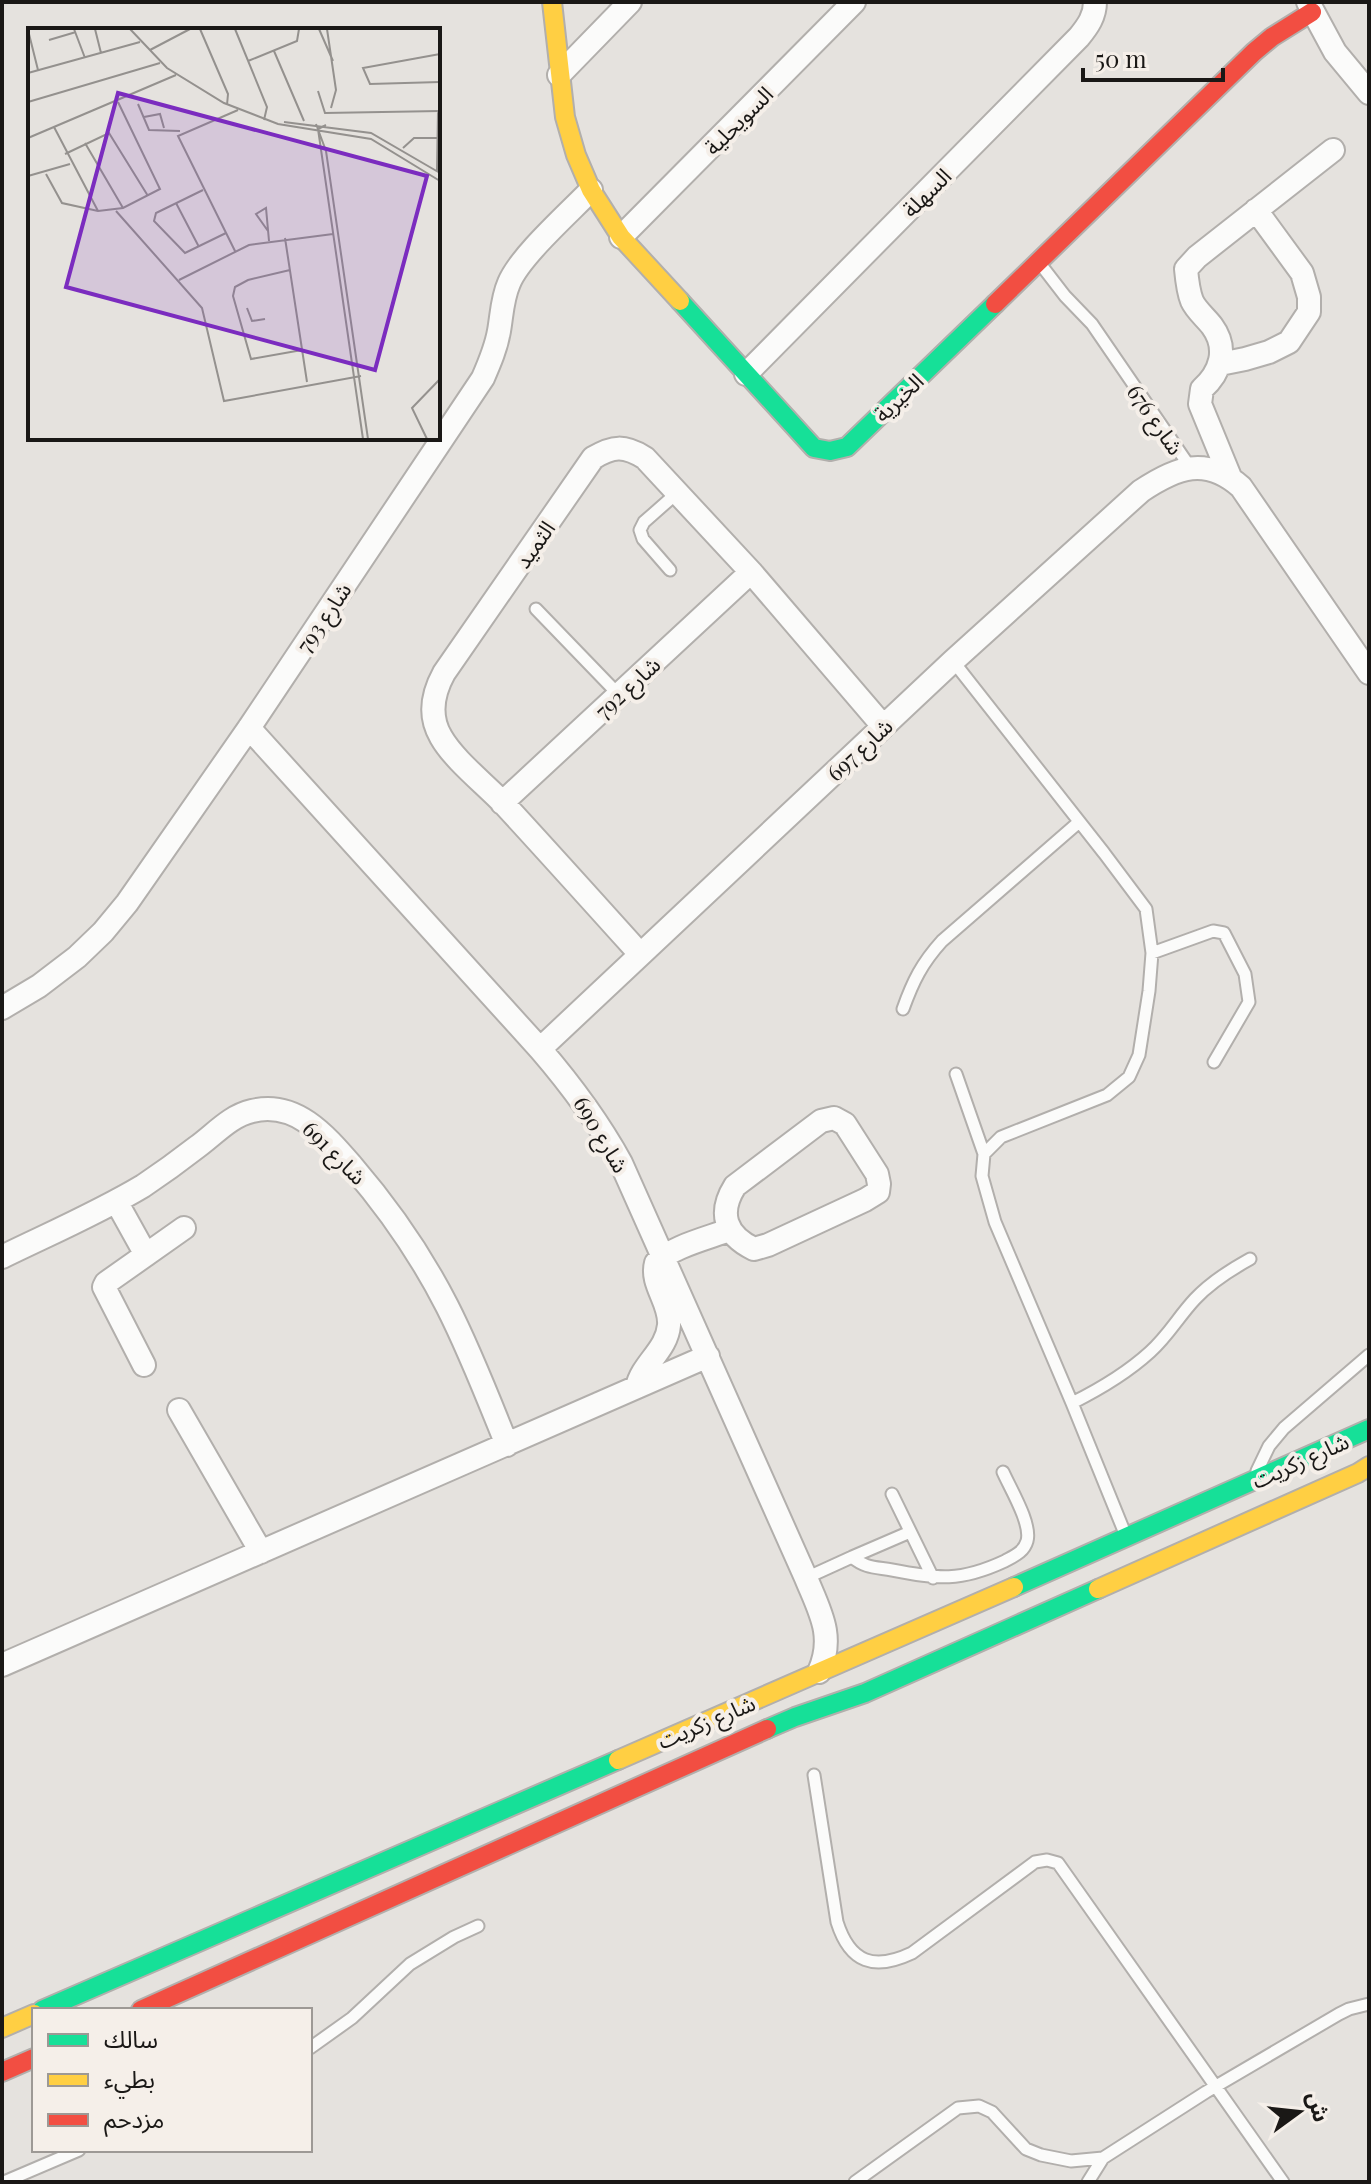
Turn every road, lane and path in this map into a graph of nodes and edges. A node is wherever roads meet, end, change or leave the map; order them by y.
1 (552, 2) edge
2 (630, 2) edge
3 (854, 2) edge
4 (1095, 2) edge
5 (1310, 7) edge
6 (559, 75) junction
7 (1369, 93) edge
8 (1333, 150) dead end
9 (591, 190) junction
10 (1256, 210) junction
11 (621, 237) junction
12 (1038, 261) junction
13 (1220, 364) junction
14 (746, 374) junction
15 (1190, 467) junction
16 (1230, 477) junction
17 (677, 493) junction
18 (670, 570) dead end
19 (751, 572) junction
20 (536, 609) dead end
21 (953, 661) junction
22 (1369, 673) edge
23 (619, 695) junction
24 (883, 726) junction
25 (249, 728) junction
26 (502, 803) junction
27 (1079, 822) junction
28 (1152, 953) junction
29 (640, 954) junction
30 (2, 1008) edge
31 (903, 1009) dead end
32 (540, 1049) junction
33 (1214, 1062) dead end
34 (956, 1074) dead end
35 (984, 1154) junction
36 (116, 1201) junction
37 (184, 1228) dead end
38 (729, 1230) junction
39 (146, 1255) junction
40 (664, 1256) junction
41 (2, 1257) edge
42 (1250, 1259) dead end
43 (1369, 1355) edge
44 (708, 1356) junction
45 (144, 1365) dead end
46 (637, 1387) junction
47 (1072, 1403) junction
48 (179, 1410) dead end
49 (1369, 1429) edge
50 (507, 1445) junction
51 (1369, 1466) edge
52 (1003, 1472) dead end
53 (1253, 1481) junction
54 (892, 1494) dead end
55 (910, 1532) junction
56 (1126, 1537) junction
57 (261, 1552) junction
58 (852, 1557) junction
59 (806, 1578) junction
60 (933, 1578) junction
61 (824, 1623) junction
62 (865, 1653) junction
63 (3, 1663) edge
64 (819, 1672) junction
65 (814, 1775) dead end
66 (478, 1926) dead end
67 (1369, 2004) edge
68 (47, 2008) edge
69 (145, 2008) edge
70 (32, 2015) edge
71 (2, 2028) edge
72 (312, 2047) edge
73 (32, 2059) edge
74 (2, 2072) edge
75 (1216, 2086) junction
76 (74, 2152) edge
77 (1103, 2158) junction
78 (4, 2182) edge
79 (855, 2182) edge
80 (1088, 2182) edge
81 (1283, 2182) edge

1 - 6 street, الخيرية
2 - 6 street
3 - 11 street, السويحلية
4 - 14 street, السهلة
5 - 7 street
5 - 12 street, الخيرية
6 - 9 street, الخيرية
8 - 10 street
9 - 11 street, الخيرية
9 - 25 street, شارع 793
10 - 13 street
10 - 13 street
11 - 14 street, الخيرية
12 - 14 street, الخيرية
12 - 15 lane, شارع 676
13 - 16 street
15 - 16 street, شارع 676
15 - 21 street, شارع 697
16 - 22 street
17 - 18 lane
17 - 19 street, الثميد
17 - 26 street, الثميد
19 - 23 street, شارع 792
19 - 24 street, الثميد
20 - 23 lane
21 - 24 street, شارع 697
21 - 27 lane
23 - 26 street, شارع 792
24 - 29 street, شارع 697
25 - 30 street, شارع 793
25 - 32 street, شارع 690
26 - 29 street, الثميد
27 - 28 lane
27 - 31 lane
28 - 33 lane
28 - 35 lane
29 - 32 street, شارع 697
32 - 40 street, شارع 690
34 - 35 lane
35 - 47 lane
36 - 39 street
36 - 41 street, شارع 691
36 - 50 street, شارع 691
37 - 39 street
38 - 38 street
38 - 40 street
39 - 45 street
40 - 44 street, شارع 690
40 - 46 street
42 - 47 lane
43 - 53 lane
44 - 46 street
44 - 59 street, شارع 690
46 - 50 street
47 - 56 lane
48 - 57 street
49 - 53 street, شارع زكريت
50 - 57 street
51 - 69 street, شارع زكريت
52 - 60 lane
53 - 56 street, شارع زكريت
54 - 55 lane
55 - 58 lane
55 - 60 lane
56 - 62 street, شارع زكريت
57 - 63 street
58 - 59 lane
58 - 60 lane
59 - 61 street, شارع 690
61 - 62 street, شارع 690
61 - 64 street, شارع 690
62 - 64 street, شارع زكريت
64 - 68 street, شارع زكريت
65 - 75 lane
66 - 72 lane
67 - 75 lane
70 - 71 street
73 - 74 street
75 - 77 lane
75 - 81 lane
76 - 78 lane
77 - 79 lane
77 - 80 lane

